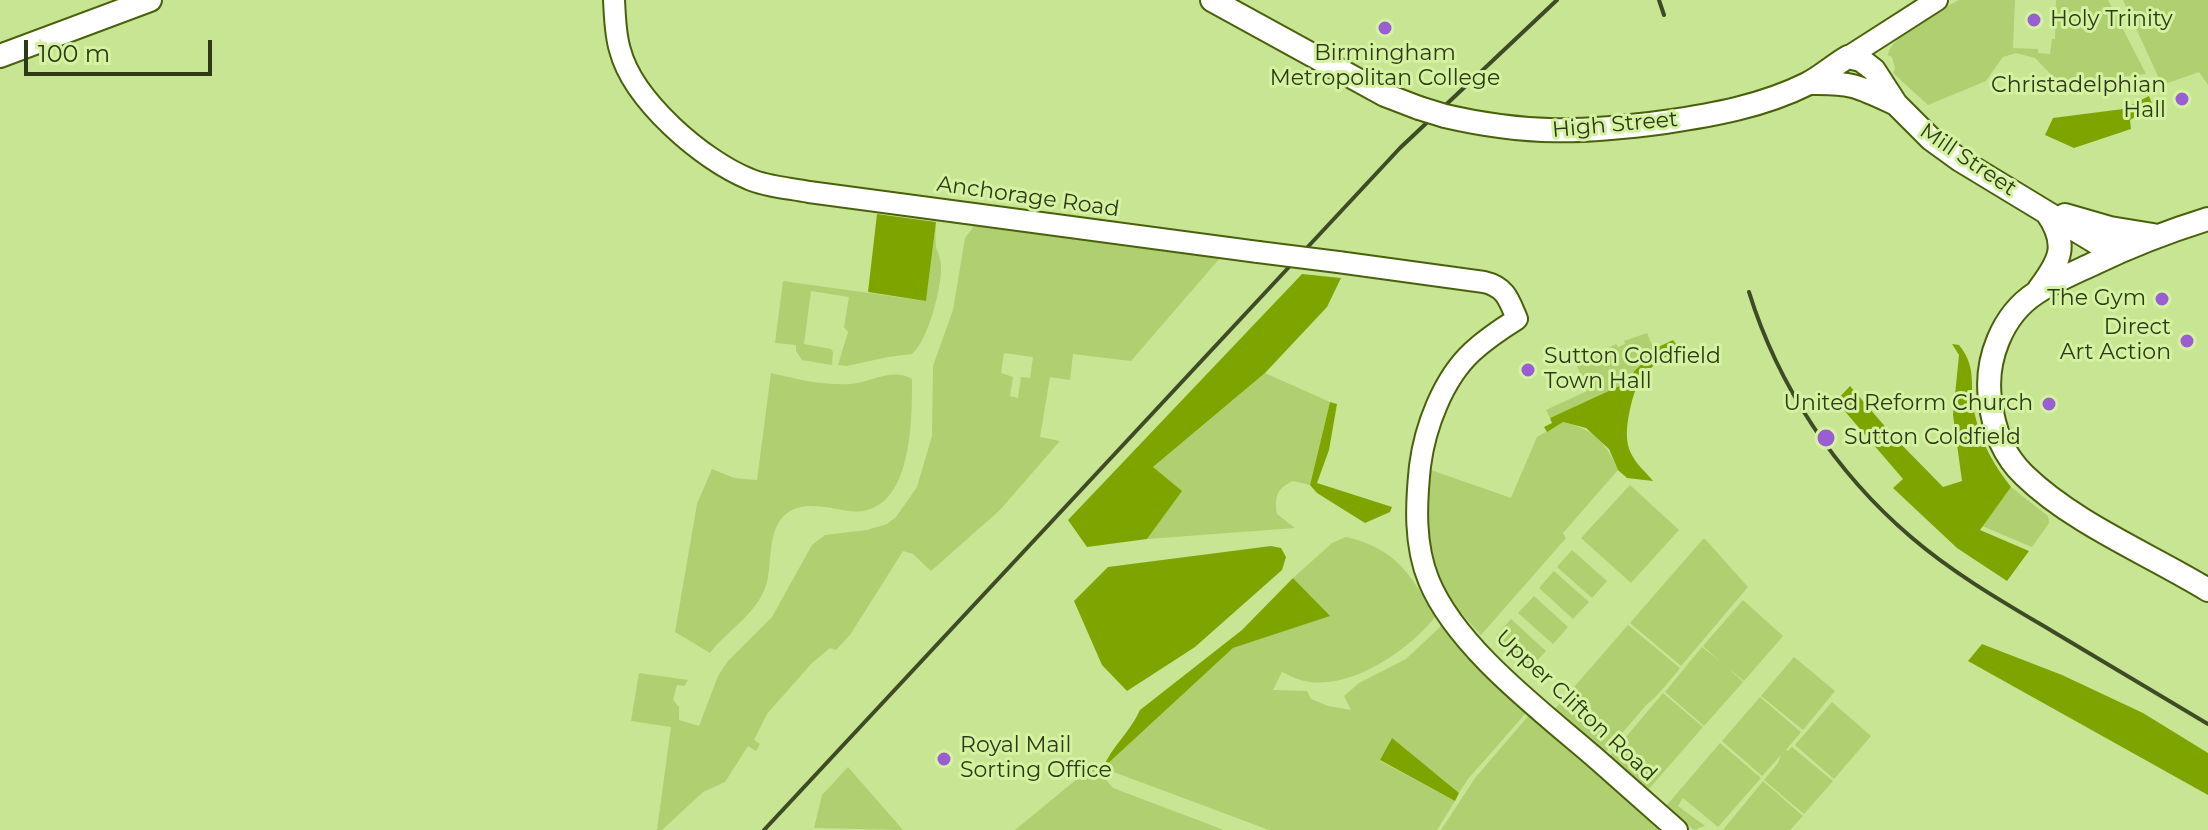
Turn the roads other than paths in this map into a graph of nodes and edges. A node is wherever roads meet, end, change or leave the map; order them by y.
1 (150, 0) edge
2 (614, 0) edge
3 (1212, 0) edge
4 (1937, 0) edge
5 (1876, 39) junction
6 (0, 56) edge
7 (1848, 57) junction
8 (1870, 66) junction
9 (1843, 82) joint
10 (1808, 83) junction
11 (1896, 104) junction
12 (2044, 209) junction
13 (2208, 219) edge
14 (2153, 235) junction
15 (2122, 249) junction
16 (2036, 292) junction
17 (1517, 319) joint
18 (2208, 590) edge
19 (1677, 830) edge

1 - 6 main road
2 - 17 street, Anchorage Road, bridge
3 - 10 main road, High Street, bridge
4 - 5 street, High Street
5 - 7 street, High Street
5 - 8 street
7 - 8 main road
7 - 10 main road, High Street
8 - 11 main road, Mill Street
9 - 10 main road, High Street
9 - 11 main road, Mill Street
11 - 12 main road, Mill Street
12 - 14 main road, Mill Street
12 - 15 main road, Mill Street
12 - 16 main road
13 - 14 main road
14 - 15 main road
15 - 16 main road
16 - 18 main road
17 - 19 street, Upper Clifton Road

